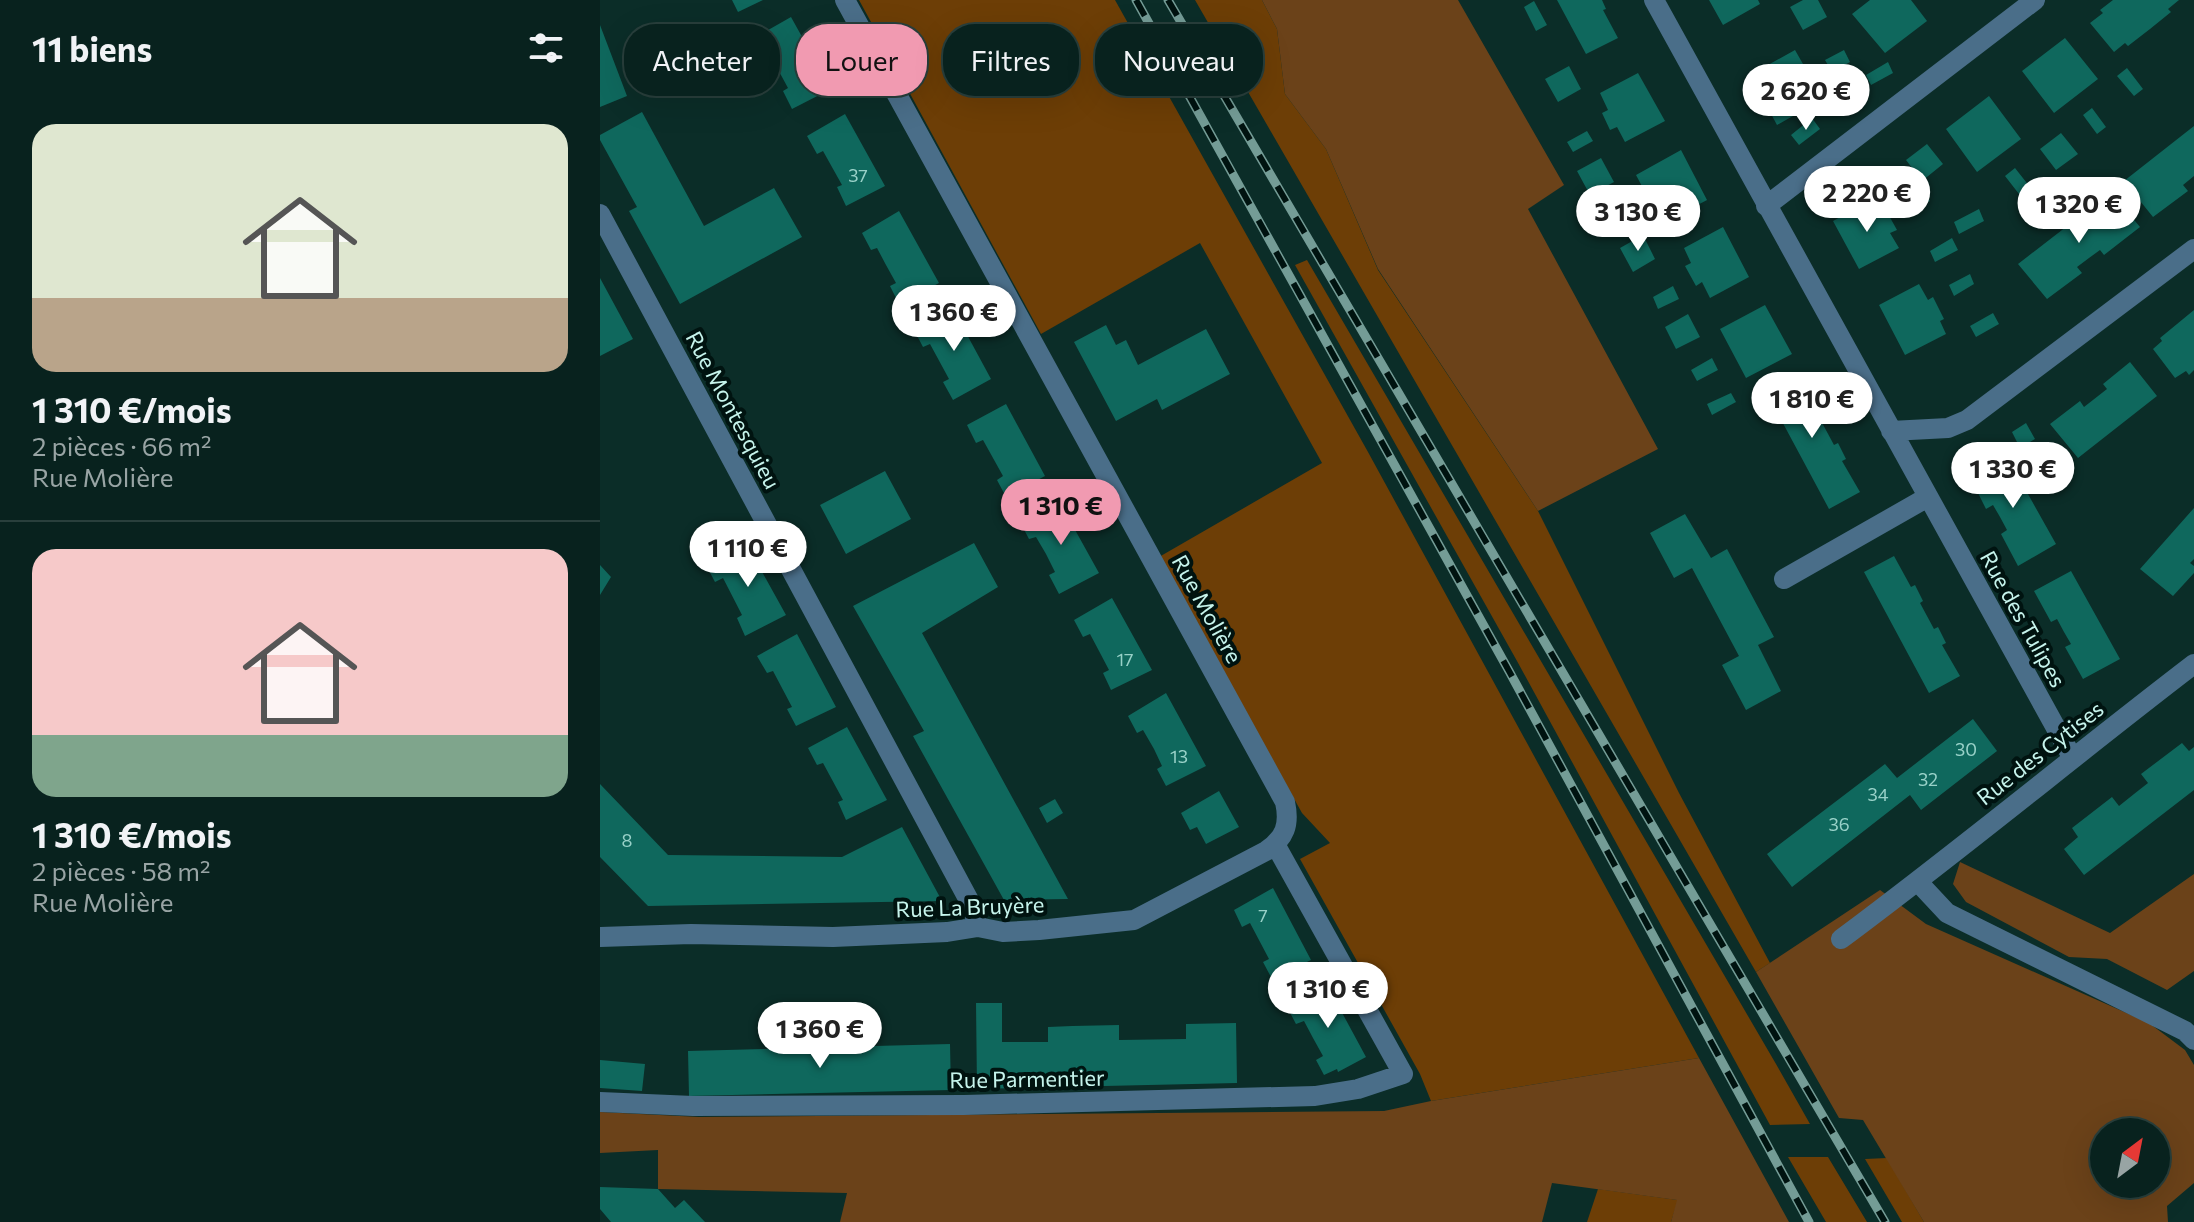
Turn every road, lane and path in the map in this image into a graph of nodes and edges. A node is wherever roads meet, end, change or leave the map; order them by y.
1 (845, 0) edge
2 (1654, 0) edge
3 (2035, 0) edge
4 (1766, 206) junction
5 (600, 214) edge
6 (2194, 249) edge
7 (1891, 431) junction
8 (1928, 497) junction
9 (1784, 579) dead end
10 (2194, 664) edge
11 (2072, 757) junction
12 (1275, 844) junction
13 (1918, 882) junction
14 (978, 927) junction
15 (600, 937) edge
16 (1841, 939) dead end
17 (2191, 1032) edge
18 (600, 1102) edge

1 - 12 street, Rue Molière
2 - 4 street, Rue des Tulipes
3 - 4 street
4 - 7 street, Rue des Tulipes
5 - 14 street, Rue Montesquieu
6 - 7 street
7 - 8 street, Rue des Tulipes
8 - 9 street
8 - 11 street, Rue des Tulipes
10 - 11 street, Rue des Cytises
11 - 13 street, Rue des Cytises
12 - 14 street, Rue La Bruyère
12 - 18 street, Rue Parmentier
13 - 16 street, Rue des Cytises
13 - 17 street
14 - 15 street, Rue La Bruyère

